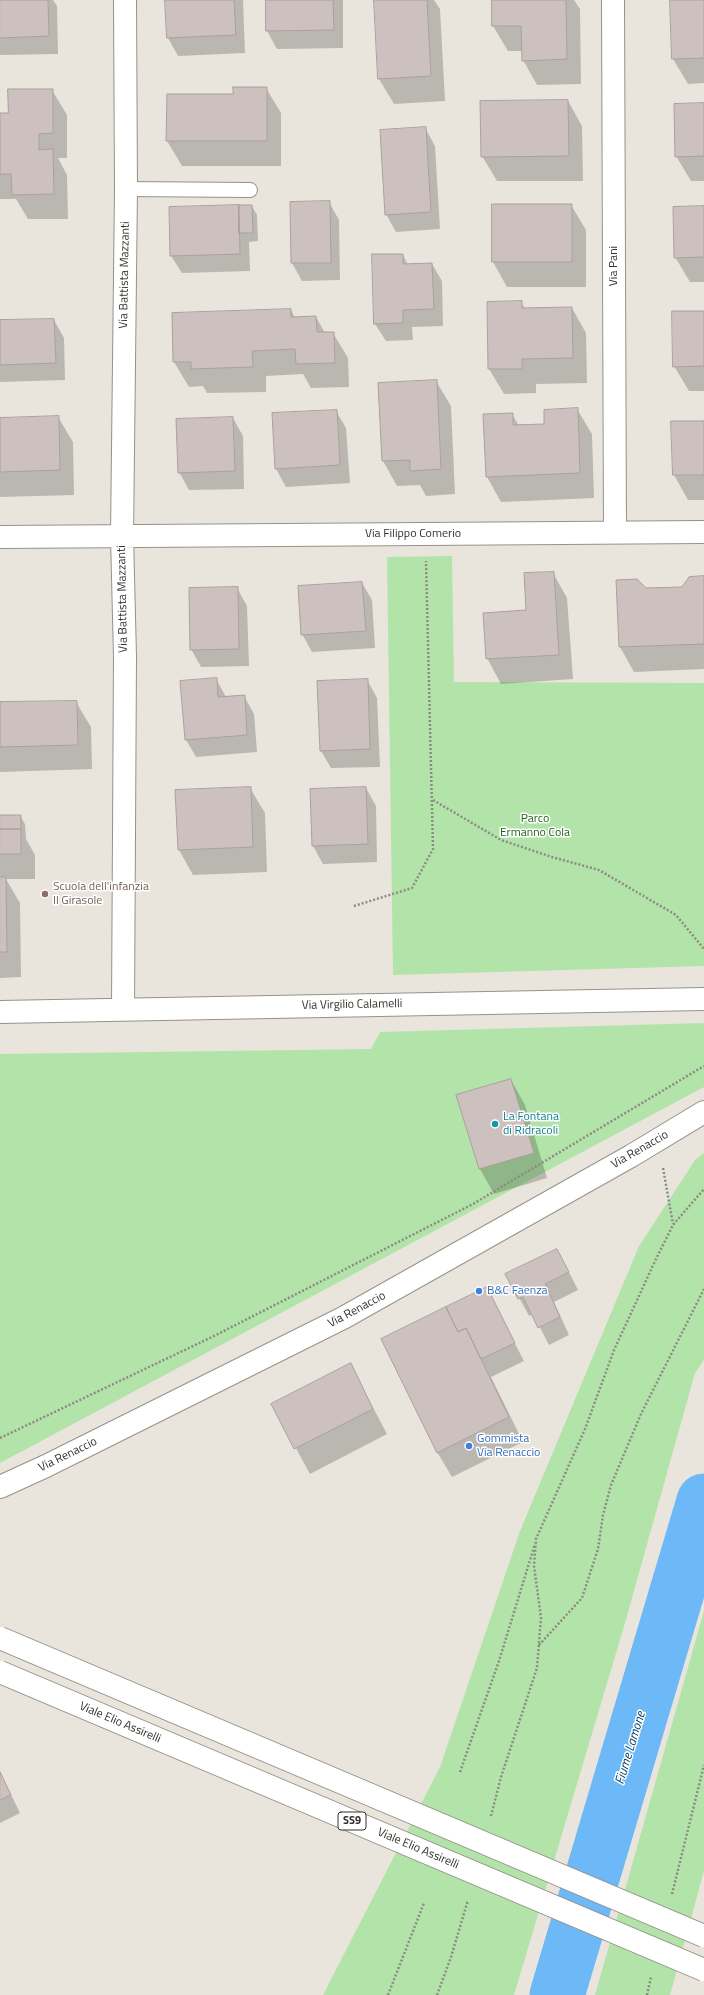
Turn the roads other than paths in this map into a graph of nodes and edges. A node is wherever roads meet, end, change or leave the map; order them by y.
1 (125, 0) edge
2 (613, 0) edge
3 (126, 189) junction
4 (250, 190) dead end
5 (615, 532) junction
6 (704, 532) edge
7 (122, 536) junction
8 (0, 537) edge
9 (704, 999) edge
10 (123, 1009) junction
11 (0, 1012) edge
12 (704, 1112) edge
13 (0, 1487) edge
14 (0, 1638) edge
15 (0, 1672) edge
16 (704, 1936) edge
17 (704, 1970) edge

1 - 3 street, Via Battista Mazzanti
2 - 5 street, Via Pani
3 - 4 lane
3 - 7 street, Via Battista Mazzanti
5 - 6 street, Via Filippo Comerio
5 - 7 street, Via Filippo Comerio
7 - 8 street, Via Filippo Comerio
7 - 10 street, Via Battista Mazzanti
9 - 10 street, Via Virgilio Calamelli
10 - 11 street, Via Virgilio Calamelli
12 - 13 street, Via Renaccio
14 - 16 street, SS9, bridge
15 - 17 street, Viale Elio Assirelli / SS9, bridge

